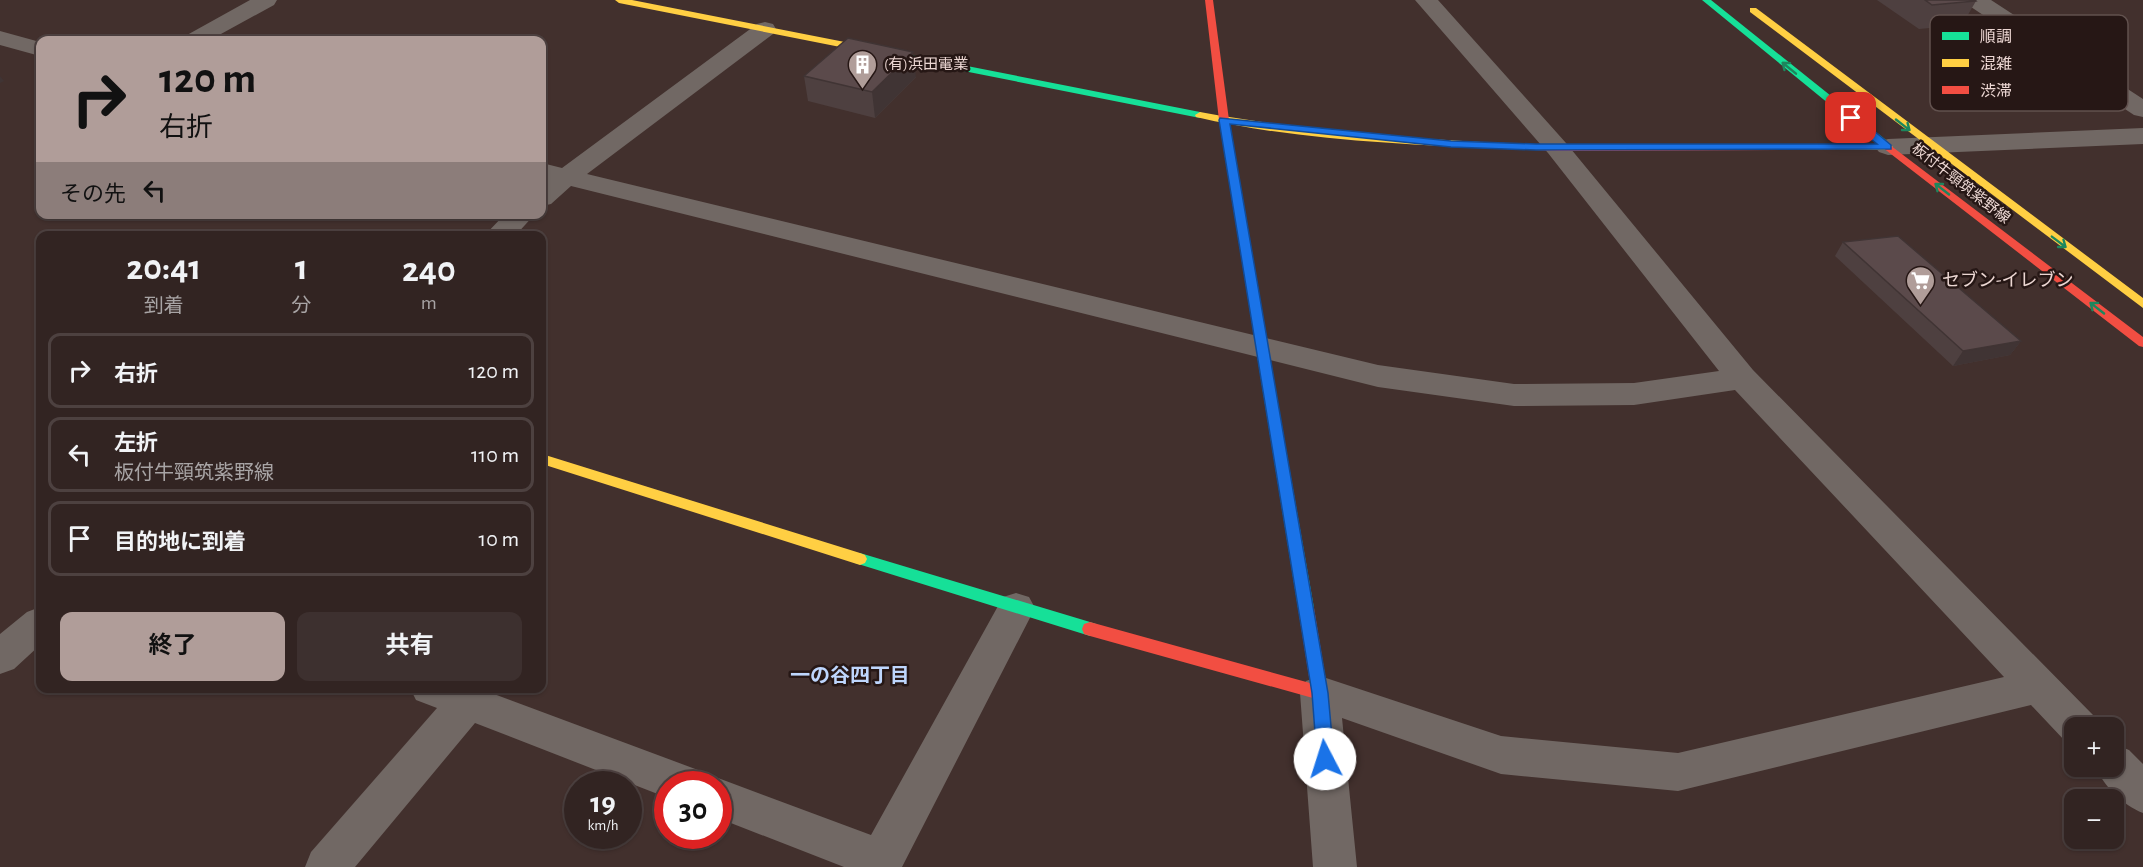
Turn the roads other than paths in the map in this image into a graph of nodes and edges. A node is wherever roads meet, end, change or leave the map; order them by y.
1 (266, 0) edge
2 (619, 0) edge
3 (1209, 0) edge
4 (1426, 0) edge
5 (1706, 0) edge
6 (1740, 0) edge
7 (1976, 0) edge
8 (1999, 15) edge
9 (765, 29) junction
10 (202, 36) edge
11 (0, 38) edge
12 (36, 48) edge
13 (2128, 100) edge
14 (2143, 110) edge
15 (1224, 120) junction
16 (2143, 136) edge
17 (1928, 144) junction
18 (1888, 147) junction
19 (1557, 148) junction
20 (554, 174) edge
21 (546, 190) edge
22 (517, 219) edge
23 (503, 231) edge
24 (2143, 304) edge
25 (2143, 343) edge
26 (1261, 349) junction
27 (1742, 378) junction
28 (546, 460) edge
29 (1016, 608) junction
30 (36, 626) edge
31 (0, 657) edge
32 (2038, 686) junction
33 (1320, 693) junction
34 (448, 695) edge
35 (2068, 717) edge
36 (654, 773) edge
37 (2124, 773) edge
38 (2143, 793) edge
39 (732, 804) edge
40 (880, 863) edge
41 (327, 867) edge
42 (1335, 867) edge

1 - 10 street
2 - 9 street
3 - 15 street
4 - 19 street
18 -> 5 street, 板付牛頸筑紫野線
6 -> 17 street, 板付牛頸筑紫野線
7 - 8 street
9 - 15 street
9 - 20 street
11 - 12 street
13 - 14 street
15 - 19 street
15 - 26 street
16 - 17 street
17 - 18 street
17 -> 24 street, 板付牛頸筑紫野線
18 - 19 street
25 -> 18 street, 板付牛頸筑紫野線
19 - 27 street
20 - 21 street
20 - 26 street
22 - 23 street
26 - 27 street
26 - 33 street
27 - 32 street
28 - 29 street
29 - 33 street
29 - 40 street
30 - 31 street
32 - 33 street
32 - 35 street
33 - 42 street
34 - 36 street
34 - 41 street
37 - 38 street
39 - 40 street

